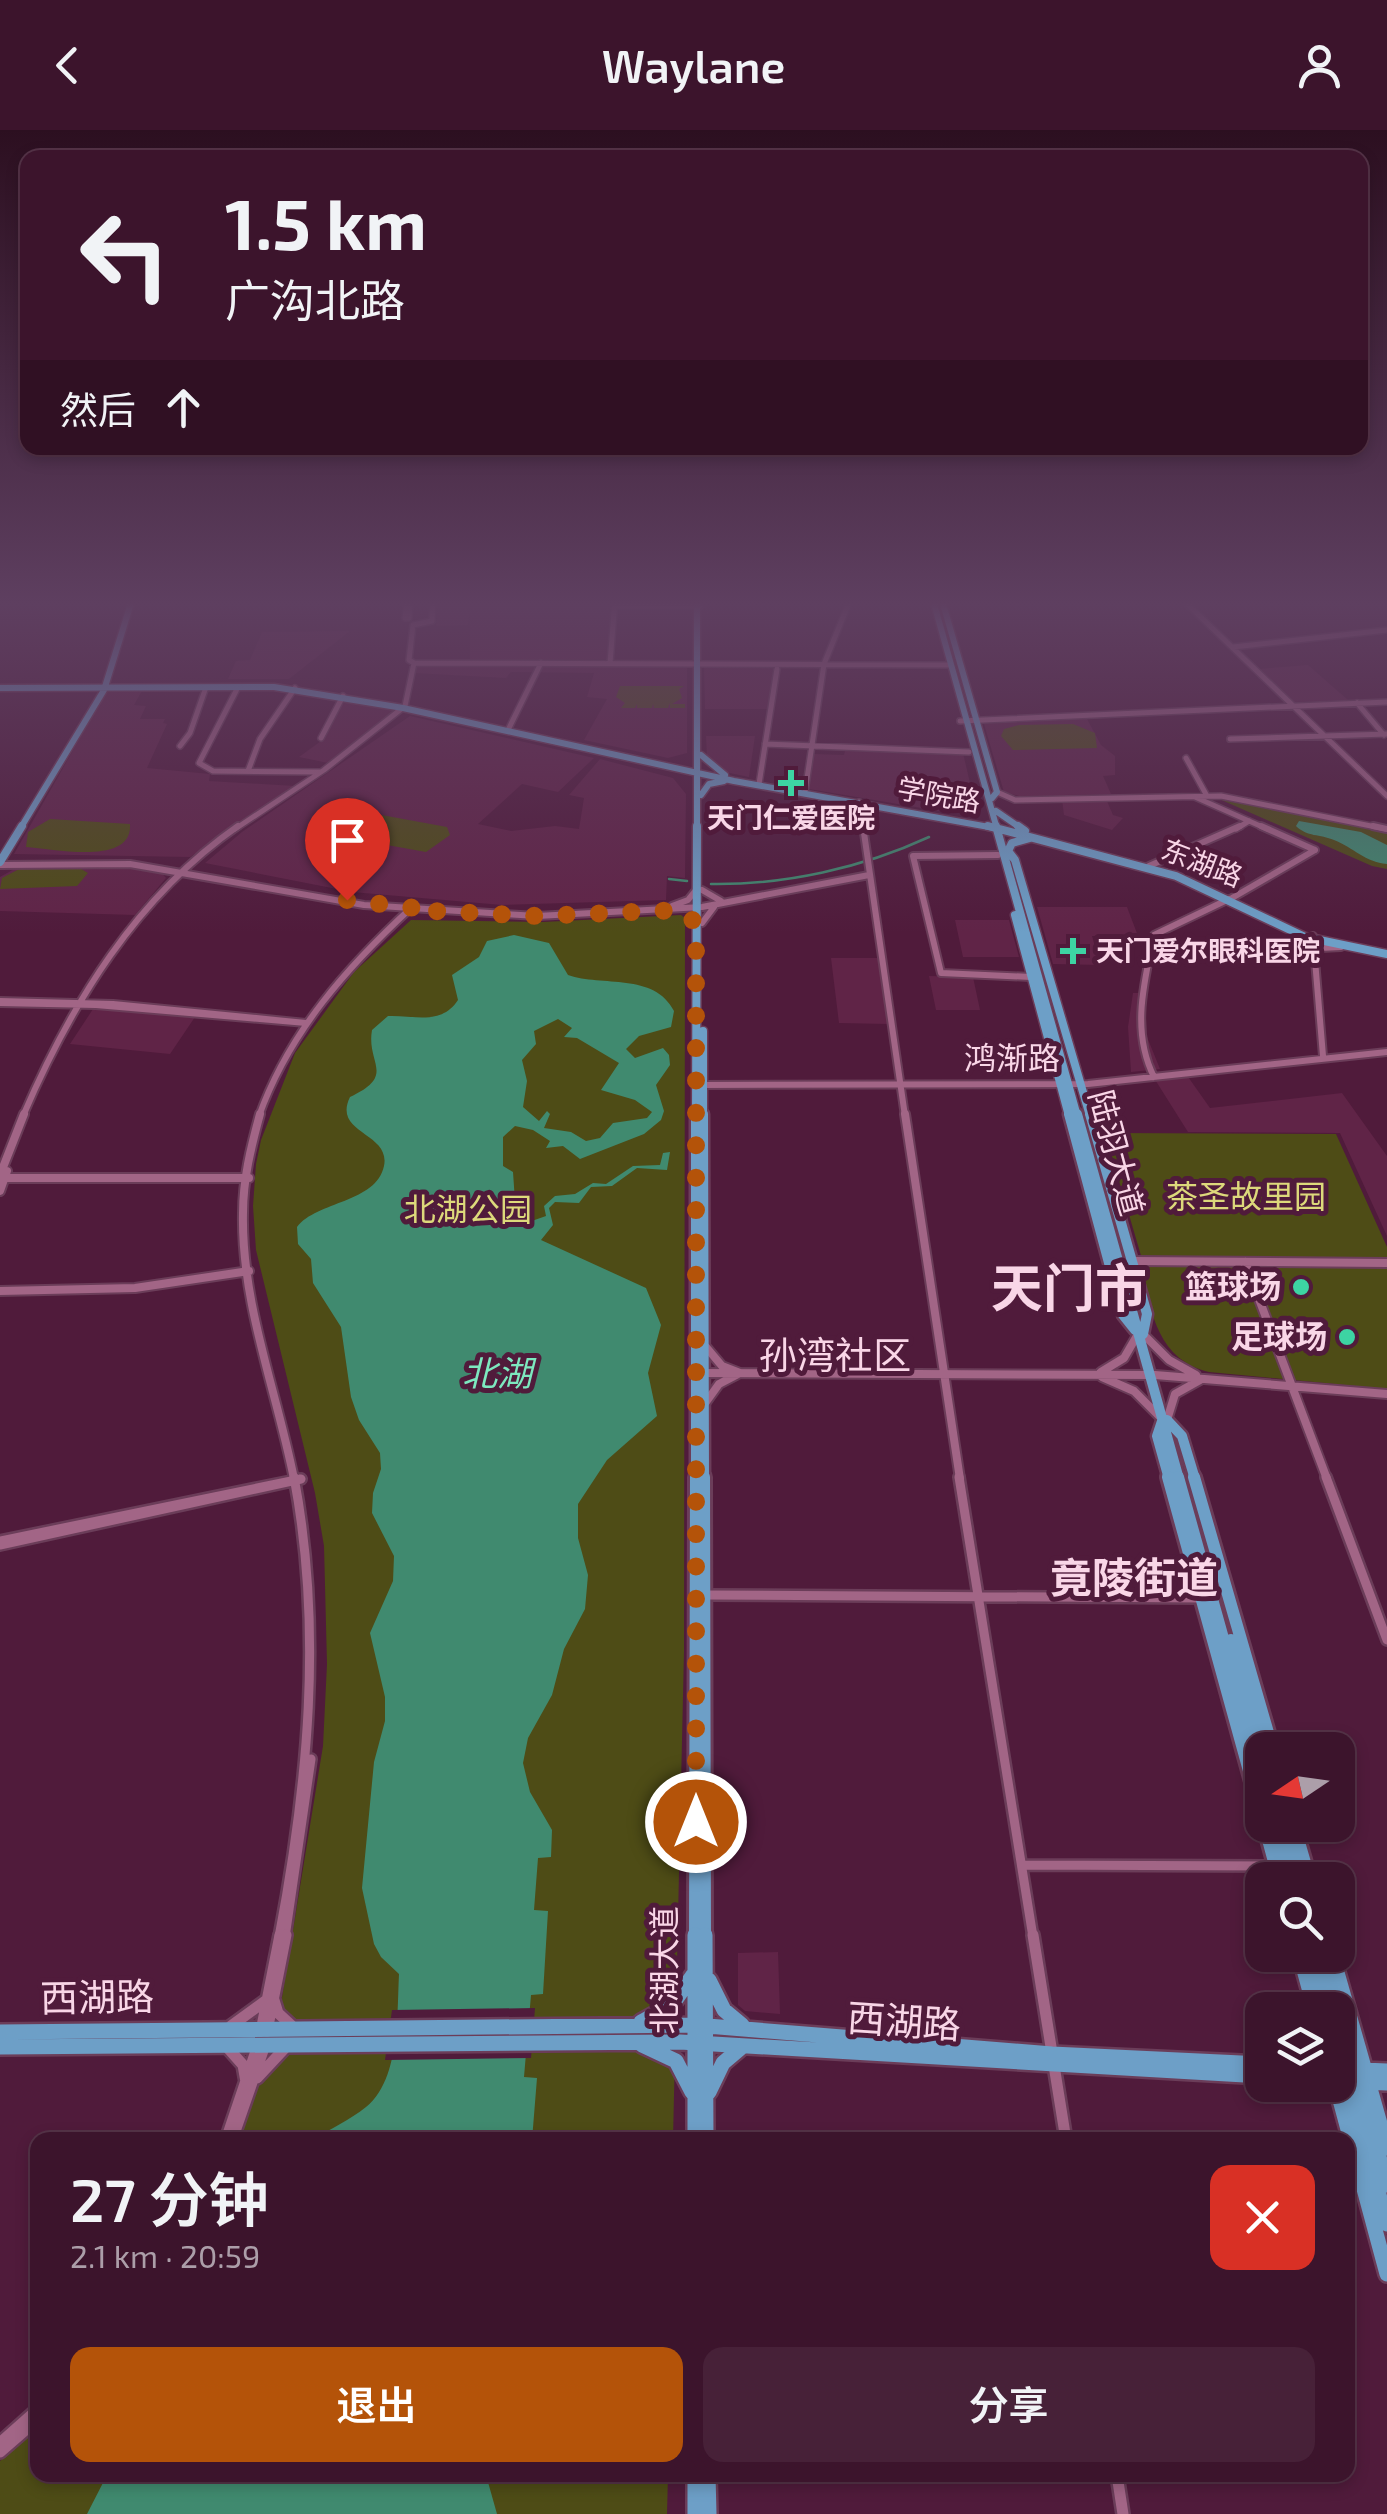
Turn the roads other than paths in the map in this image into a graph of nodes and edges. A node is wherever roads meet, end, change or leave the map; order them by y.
1 (89, 711) edge
2 (197, 711) edge
3 (225, 711) edge
4 (279, 711) edge
5 (335, 711) edge
6 (401, 711) edge
7 (402, 711) edge
8 (426, 711) edge
9 (428, 711) edge
10 (517, 711) edge
11 (699, 711) edge
12 (770, 711) edge
13 (817, 711) edge
14 (965, 711) edge
15 (966, 711) edge
16 (1173, 711) edge
17 (1301, 711) edge
18 (1364, 711) edge
19 (968, 720) junction
20 (509, 728) junction
21 (1386, 735) edge
22 (1325, 736) junction
23 (322, 738) dead end
24 (1230, 739) dead end
25 (764, 744) junction
26 (180, 746) dead end
27 (812, 748) junction
28 (969, 752) junction
29 (699, 755) junction
30 (1186, 758) dead end
31 (664, 765) junction
32 (248, 771) junction
33 (320, 772) junction
34 (699, 772) junction
35 (735, 780) junction
36 (758, 784) junction
37 (805, 792) junction
38 (699, 795) junction
39 (994, 795) junction
40 (1191, 796) junction
41 (1207, 796) junction
42 (1387, 796) edge
43 (1015, 800) junction
44 (859, 803) junction
45 (994, 809) junction
46 (957, 820) junction
47 (1249, 821) junction
48 (999, 828) junction
49 (1387, 828) edge
50 (1035, 837) junction
51 (2, 852) edge
52 (1003, 852) junction
53 (0, 863) edge
54 (868, 866) junction
55 (1149, 866) junction
56 (186, 870) junction
57 (699, 890) junction
58 (1230, 899) junction
59 (721, 902) junction
60 (699, 905) junction
61 (670, 908) junction
62 (412, 909) junction
63 (699, 923) junction
64 (1313, 938) junction
65 (1344, 947) junction
66 (1387, 952) edge
67 (1314, 954) junction
68 (1031, 976) junction
69 (0, 1002) edge
70 (83, 1003) junction
71 (304, 1023) junction
72 (1387, 1052) edge
73 (1324, 1056) junction
74 (1154, 1076) junction
75 (901, 1084) junction
76 (1071, 1084) junction
77 (700, 1085) junction
78 (2, 1177) edge
79 (247, 1178) junction
80 (0, 1191) edge
81 (1116, 1200) junction
82 (1109, 1212) junction
83 (1100, 1233) junction
84 (1115, 1254) junction
85 (1133, 1260) junction
86 (1245, 1262) junction
87 (1387, 1263) edge
88 (249, 1271) junction
89 (0, 1291) edge
90 (1141, 1334) junction
91 (704, 1343) junction
92 (700, 1373) junction
93 (740, 1374) junction
94 (943, 1374) junction
95 (1093, 1374) junction
96 (1152, 1375) junction
97 (1204, 1379) junction
98 (1292, 1387) junction
99 (1387, 1394) edge
100 (705, 1406) junction
101 (1165, 1420) junction
102 (298, 1480) junction
103 (0, 1543) edge
104 (705, 1595) junction
105 (979, 1596) junction
106 (1207, 1598) junction
107 (1387, 1640) edge
108 (1248, 1732) edge
109 (1258, 1732) edge
110 (1268, 1732) edge
111 (1245, 1750) edge
112 (1022, 1864) junction
113 (1245, 1872) edge
114 (701, 1971) junction
115 (271, 1999) junction
116 (0, 2032) edge
117 (632, 2033) junction
118 (701, 2034) junction
119 (263, 2035) junction
120 (293, 2035) junction
121 (225, 2036) junction
122 (748, 2036) junction
123 (0, 2048) edge
124 (1053, 2059) junction
125 (1245, 2064) edge
126 (1387, 2071) edge
127 (1245, 2075) edge
128 (1355, 2075) edge
129 (1355, 2077) edge
130 (1387, 2083) edge
131 (250, 2086) junction
132 (1355, 2086) edge
133 (1355, 2091) edge
134 (1355, 2096) edge
135 (701, 2102) junction
136 (1355, 2102) edge
137 (232, 2132) edge
138 (696, 2132) edge
139 (705, 2132) edge
140 (1065, 2132) edge
141 (1387, 2148) edge
142 (1387, 2184) edge
143 (1387, 2224) edge
144 (1387, 2274) edge
145 (30, 2416) edge
146 (30, 2426) edge
147 (0, 2443) edge
148 (0, 2452) edge
149 (695, 2482) edge
150 (708, 2482) edge
151 (1119, 2482) edge
152 (695, 2514) edge
153 (708, 2514) edge
154 (1124, 2514) edge

1 - 51 main road
2 - 26 street
3 - 32 street
4 - 32 street
5 - 23 street
6 - 33 street
7 - 56 street
8 - 31 main road, 学院路
9 - 20 main road, 学院路
10 - 20 street
11 - 29 main road, 北湖大道
12 - 25 street
13 - 27 street
14 - 19 main road
15 - 19 main road
16 - 19 street
17 - 22 street
18 - 21 street
19 - 28 main road
19 - 39 main road
19 - 45 main road
20 - 31 main road, 学院路
21 - 22 street
22 - 24 street
22 - 42 street
25 - 27 street
25 - 36 street
27 - 28 street
27 - 37 street
28 - 45 main road
29 - 31 main road
29 - 34 main road, 北湖大道
29 - 35 main road
30 - 41 street
31 - 34 main road, 学院路
31 - 38 main road
32 - 33 street
33 - 56 street
34 - 35 main road, 学院路
34 - 38 main road, 北湖大道
35 - 36 main road, 学院路
35 - 38 main road
35 - 44 main road, 学院路
36 - 37 main road, 学院路
37 - 44 main road, 学院路
38 - 57 main road, 北湖大道
39 - 43 street
39 - 45 main road
40 - 41 street
40 - 43 street
40 - 47 street
41 - 49 street
43 - 45 street
44 - 46 main road, 学院路
44 - 54 street
45 - 46 main road
45 - 48 main road
45 - 50 main road
46 - 48 main road, 学院路
46 - 52 main road
47 - 55 street
47 - 58 street
48 - 50 main road, 东湖路
48 - 52 main road
50 - 52 main road
50 - 55 main road, 东湖路
50 - 58 main road, 东湖路
51 - 53 main road
52 - 68 main road
52 - 68 street
52 - 76 main road
53 - 56 street
54 - 59 street
54 - 75 street
55 - 58 main road, 东湖路
56 - 62 street
56 - 70 street
57 - 59 street
57 - 60 main road, 北湖大道
57 - 61 street
58 - 64 main road, 东湖路
58 - 74 street
59 - 60 street
59 - 63 street
60 - 61 street
60 - 63 main road, 北湖大道
61 - 62 street
61 - 63 street
62 - 71 street
63 - 77 main road, 北湖大道
64 - 65 main road, 东湖路
64 - 66 main road, 东湖路
64 - 67 street
65 - 66 main road, 东湖路
65 - 67 street
67 - 73 street
68 - 76 main road
69 - 70 street
70 - 71 street
70 - 78 street
71 - 79 street
72 - 73 street, 鸿渐路
73 - 74 street, 鸿渐路
74 - 76 street, 鸿渐路
75 - 76 street, 鸿渐路
75 - 77 street, 鸿渐路
75 - 94 street
76 - 81 main road
76 - 82 main road, 陆羽大道
76 - 83 main road
76 - 84 main road, 陆羽大道
77 - 91 main road, 北湖大道
77 - 92 main road, 北湖大道
78 - 79 street
78 - 80 street
79 - 88 street
81 - 82 main road
81 - 85 main road
82 - 90 main road, 陆羽大道
83 - 84 main road
83 - 90 main road
84 - 90 main road, 陆羽大道
85 - 86 street
85 - 90 main road
86 - 87 street
86 - 98 street
88 - 89 street
88 - 102 street
90 - 95 street
90 - 96 main road, 陆羽大道
90 - 97 street
91 - 92 main road, 北湖大道
91 - 93 street
92 - 93 street
92 - 100 main road, 北湖大道
92 - 114 main road, 北湖大道
93 - 94 street
93 - 100 street
94 - 95 street
94 - 105 street
95 - 96 street
95 - 101 street
96 - 97 street
96 - 101 main road, 陆羽大道
97 - 98 street
97 - 101 street
98 - 99 street
98 - 107 street
100 - 104 main road, 北湖大道
101 - 106 main road
101 - 109 main road, 陆羽大道
101 - 110 main road
102 - 103 street
102 - 115 street
104 - 105 street
104 - 114 main road, 北湖大道
105 - 106 street
105 - 112 street
106 - 108 main road
106 - 111 main road
112 - 113 street
112 - 124 street
114 - 117 main road
114 - 118 main road, 北湖大道
114 - 122 main road
115 - 119 street
115 - 120 street
115 - 121 street
116 - 121 main road, 西湖路
117 - 118 main road, 西湖路
117 - 120 main road, 西湖路
117 - 135 main road
118 - 122 main road, 西湖路
118 - 135 main road, 北湖大道
119 - 120 main road, 西湖路
119 - 121 main road, 西湖路
119 - 131 street
120 - 131 street
121 - 123 main road, 西湖路
121 - 131 street
122 - 124 main road, 西湖路
122 - 135 main road
124 - 125 main road, 西湖路
124 - 127 main road, 西湖路
124 - 140 street
126 - 128 main road
129 - 130 main road
131 - 137 street
132 - 141 main road
133 - 142 main road
134 - 143 main road
135 - 138 main road, 北湖大道
135 - 139 main road, 北湖大道
136 - 144 main road
145 - 147 street
146 - 148 street
149 - 152 main road
150 - 153 main road
151 - 154 street

